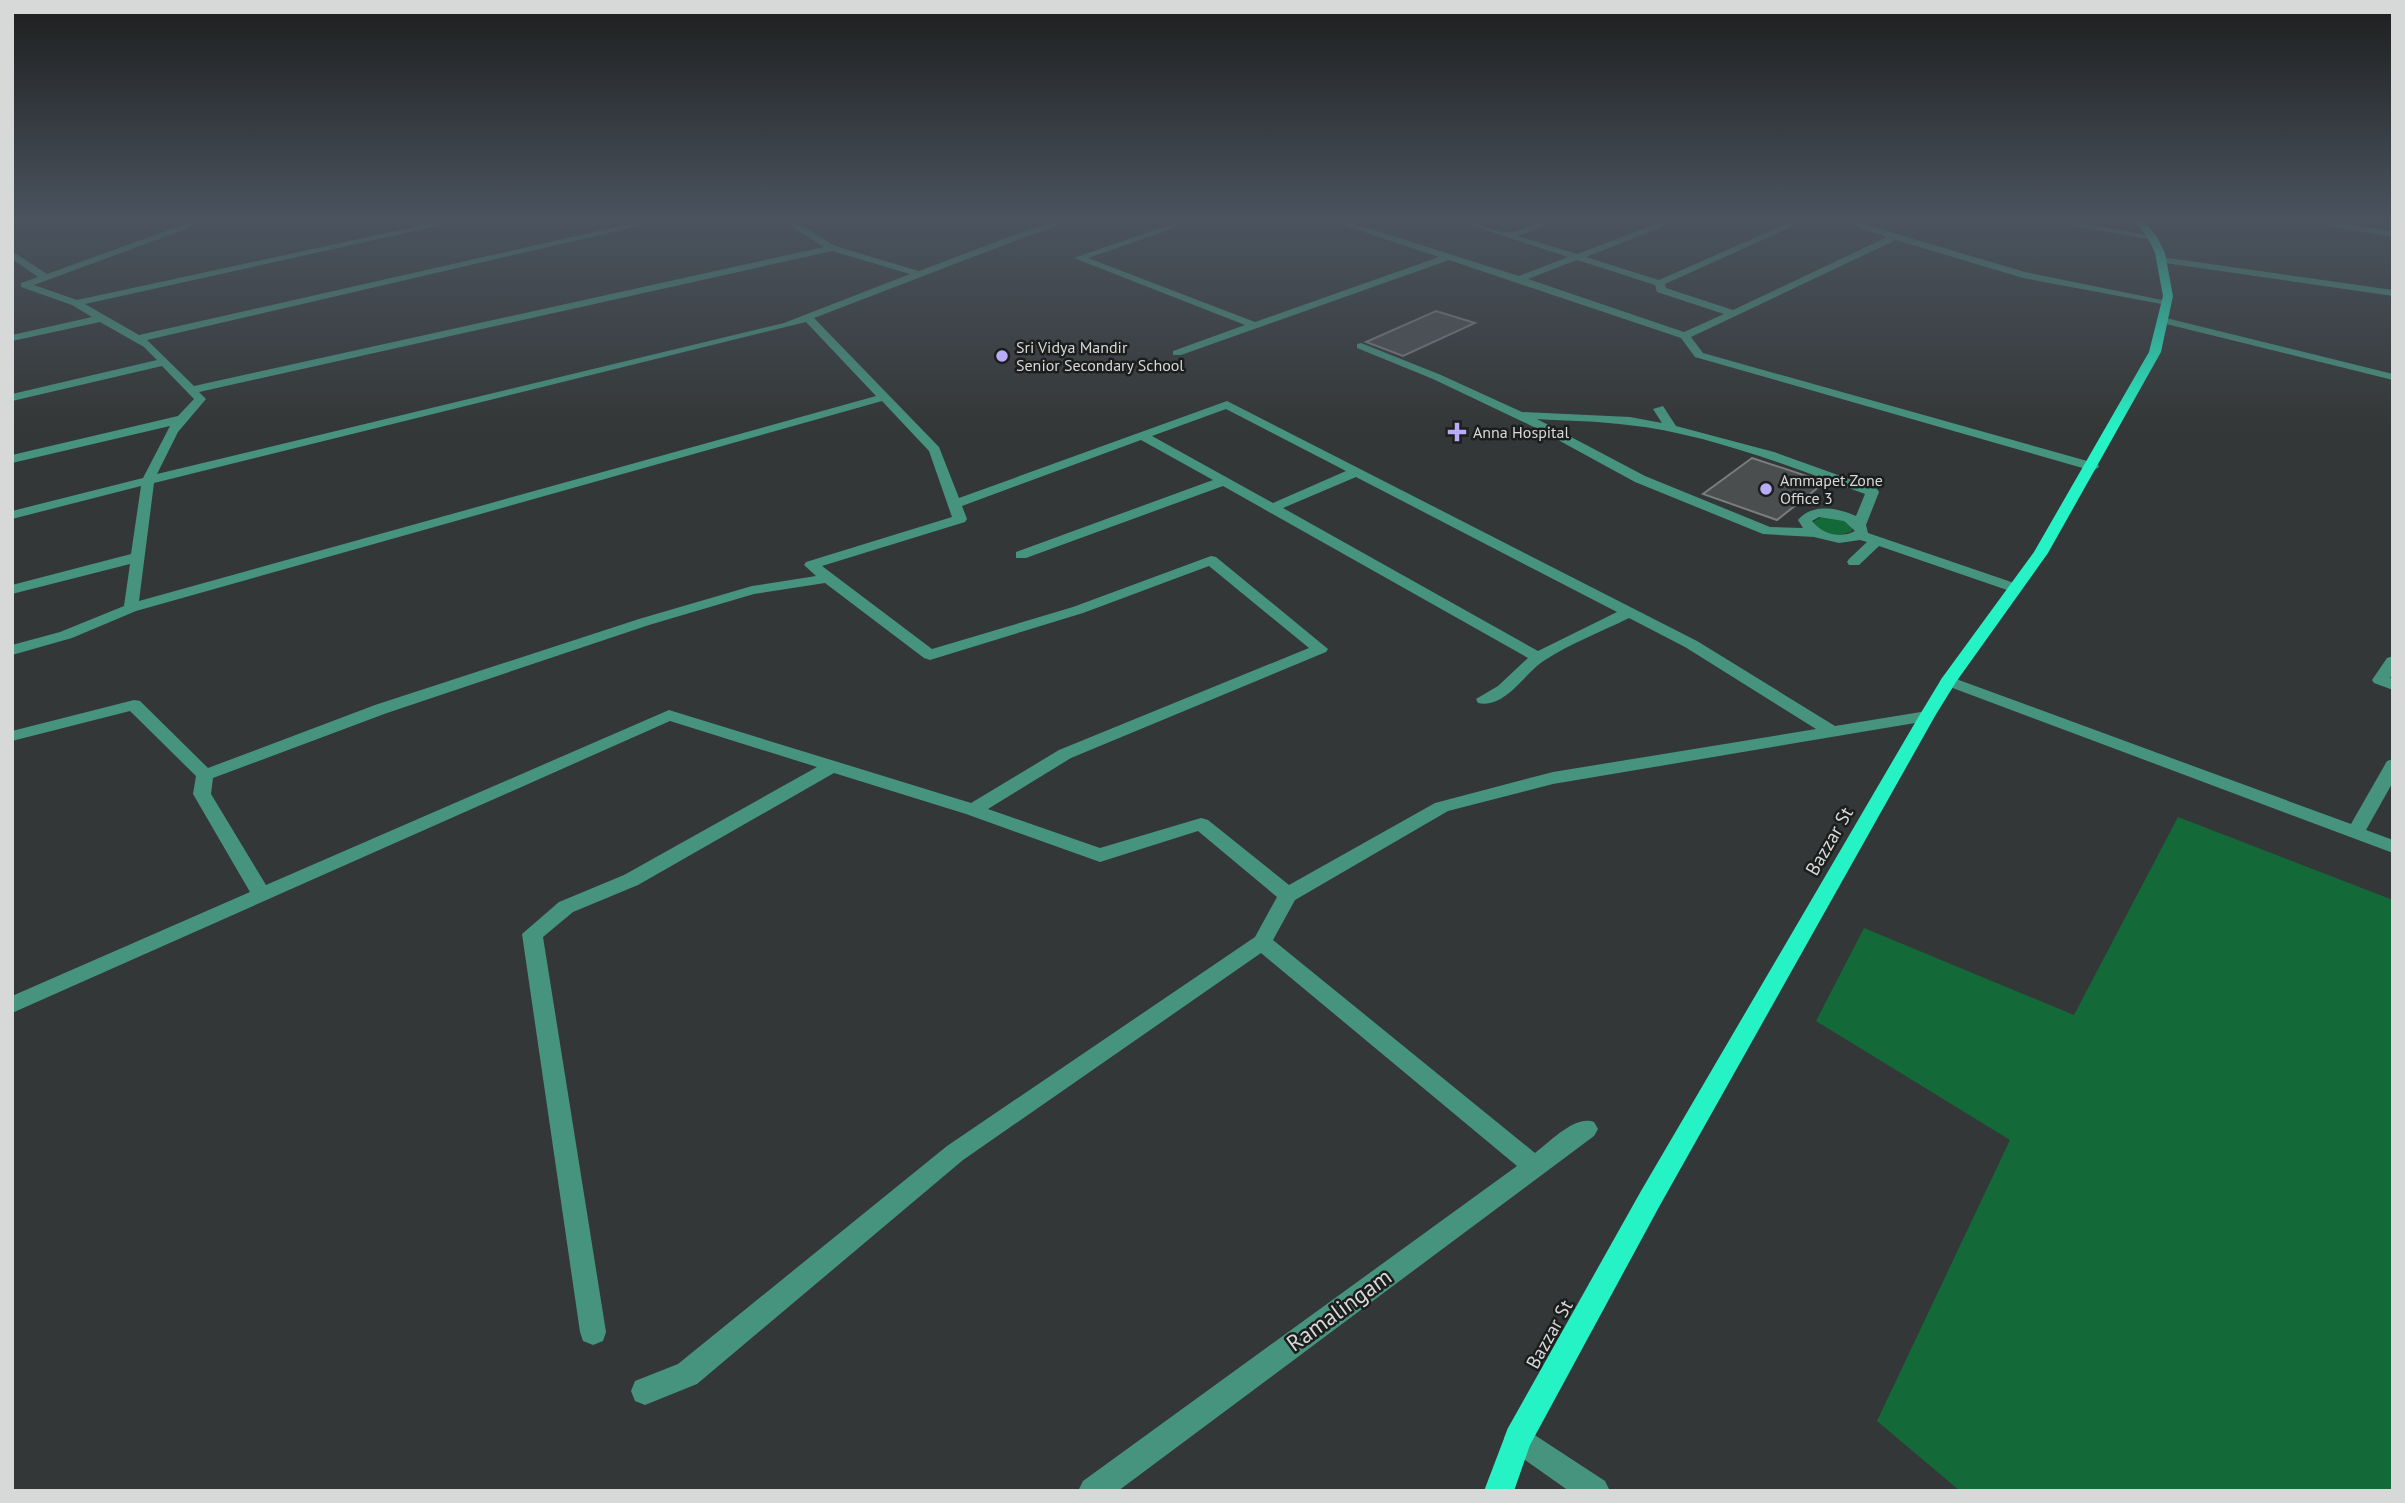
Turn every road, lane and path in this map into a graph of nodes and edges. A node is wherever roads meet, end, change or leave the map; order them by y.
1 (30, 289) edge
2 (140, 289) edge
3 (357, 289) edge
4 (646, 289) edge
5 (880, 289) edge
6 (1161, 289) edge
7 (1358, 289) edge
8 (1549, 289) edge
9 (1661, 289) edge
10 (1784, 289) edge
11 (2079, 289) edge
12 (2163, 289) edge
13 (2366, 289) edge
14 (2393, 293) edge
15 (76, 303) junction
16 (2165, 311) junction
17 (1733, 313) junction
18 (807, 317) junction
19 (102, 318) junction
20 (1254, 326) junction
21 (1685, 336) junction
22 (12, 338) edge
23 (138, 339) junction
24 (1361, 346) dead end
25 (1177, 353) dead end
26 (164, 362) junction
27 (2393, 377) edge
28 (191, 390) junction
29 (884, 397) junction
30 (12, 398) edge
31 (1659, 409) dead end
32 (1517, 414) junction
33 (183, 419) junction
34 (1672, 429) junction
35 (1142, 435) junction
36 (12, 460) edge
37 (2092, 467) junction
38 (1356, 472) junction
39 (148, 480) junction
40 (1224, 481) junction
41 (954, 503) junction
42 (1272, 508) junction
43 (12, 515) edge
44 (1859, 530) junction
45 (1816, 533) junction
46 (1876, 541) junction
47 (1021, 555) dead end
48 (138, 557) junction
49 (1854, 562) dead end
50 (828, 578) junction
51 (2015, 588) junction
52 (12, 590) edge
53 (131, 608) junction
54 (1629, 612) junction
55 (12, 650) edge
56 (1538, 657) junction
57 (2393, 662) edge
58 (1948, 681) junction
59 (2393, 685) edge
60 (1484, 699) dead end
61 (1927, 716) junction
62 (1833, 732) junction
63 (12, 736) edge
64 (2393, 765) edge
65 (832, 766) junction
66 (205, 775) junction
67 (973, 810) junction
68 (2355, 833) junction
69 (2393, 847) edge
70 (262, 895) junction
71 (1288, 895) junction
72 (1262, 942) junction
73 (12, 1005) edge
74 (1586, 1129) dead end
75 (1534, 1166) junction
76 (593, 1332) dead end
77 (645, 1391) dead end
78 (1518, 1438) junction
79 (1093, 1491) edge
80 (1499, 1491) edge
81 (1595, 1491) edge

1 - 15 street
2 - 15 street
3 - 23 street
4 - 28 street
5 - 18 street
6 - 20 street
7 - 20 street
8 - 21 street
9 - 17 street
10 - 17 street
11 - 16 street
12 - 16 main road, Bazzar St
13 - 14 street
15 - 19 street
16 - 27 street
16 - 37 main road, Bazzar St
17 - 21 street
18 - 29 street
18 - 39 street
19 - 22 street
19 - 23 street
20 - 25 street
21 - 37 street
23 - 26 street
24 - 32 street
26 - 28 street
26 - 30 street
28 - 33 street
29 - 41 street
29 - 53 street
31 - 34 street
32 - 34 street
32 - 45 street
33 - 36 street
33 - 39 street
34 - 44 street
35 - 38 street
35 - 40 street
35 - 41 street
37 - 51 main road, Bazzar St
38 - 42 street
38 - 54 street
39 - 43 street
39 - 48 street
40 - 42 street
40 - 47 street
41 - 50 street
42 - 56 street
44 - 45 street
44 - 45 street
44 - 46 street
46 - 49 street
46 - 51 street
48 - 52 street
48 - 53 street
50 - 66 street
50 - 67 street
51 - 58 main road, Bazzar St
53 - 55 street
54 - 56 street
54 - 62 street
56 - 60 street
57 - 59 street
58 - 61 main road, Bazzar St
58 - 68 street
61 - 62 street
61 - 78 main road, Bazzar St
62 - 71 street
63 - 66 street
64 - 68 street
65 - 67 street
65 - 70 street
65 - 76 street
66 - 70 street
67 - 71 street
68 - 69 street
70 - 73 street
71 - 72 street
72 - 75 street
72 - 77 street
74 - 75 street, Ramalingam
75 - 79 street, Ramalingam
78 - 80 main road, Bazzar St
78 - 81 street

